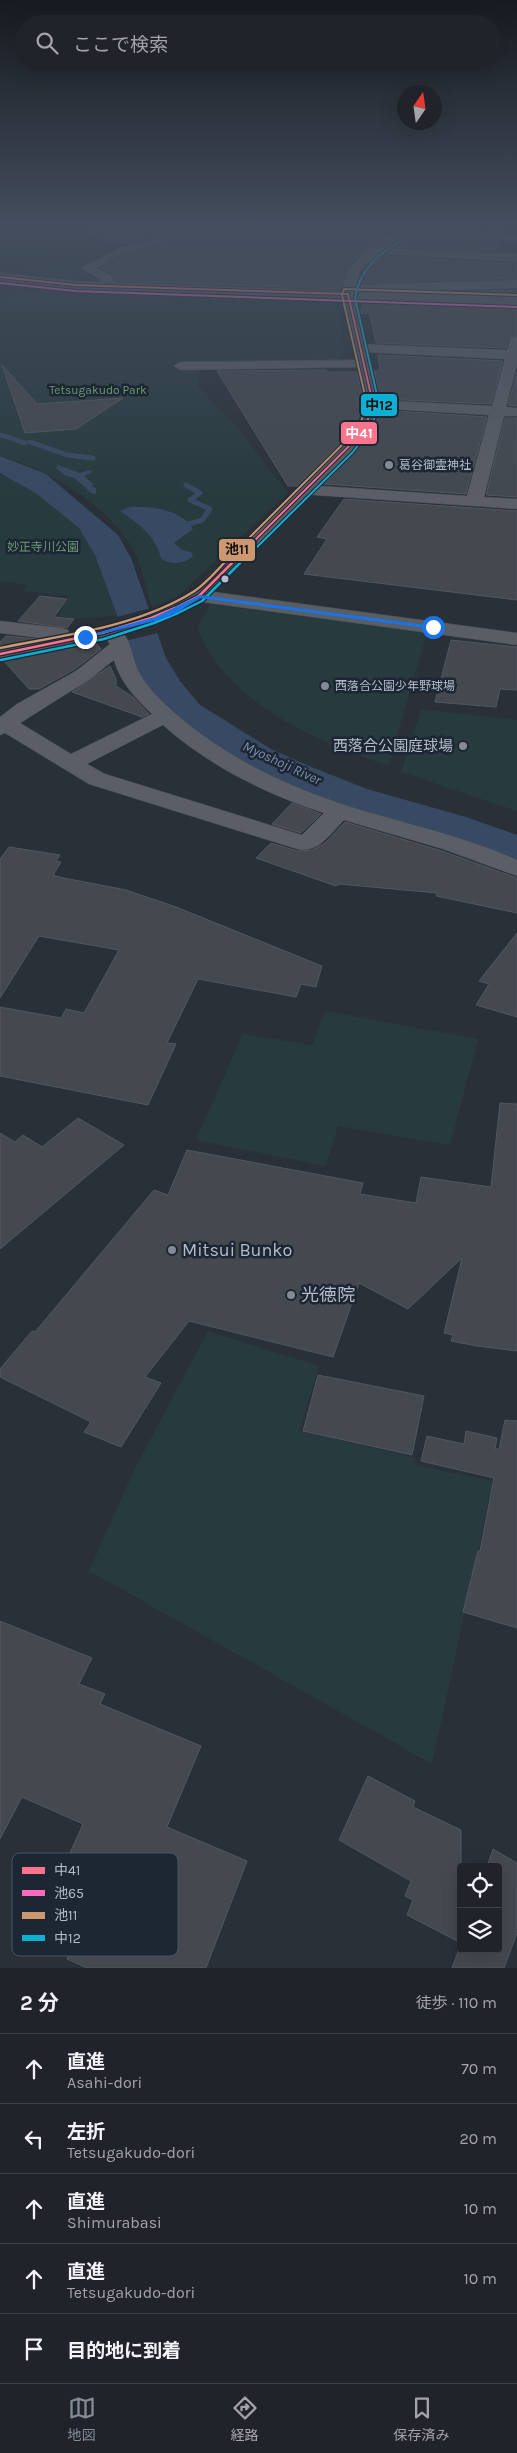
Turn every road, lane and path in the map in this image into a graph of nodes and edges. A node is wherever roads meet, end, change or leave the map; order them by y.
1 (353, 316) edge
2 (517, 339) edge
3 (360, 348) junction
4 (515, 355) edge
5 (363, 364) junction
6 (181, 366) dead end
7 (373, 404) junction
8 (499, 411) junction
9 (517, 412) edge
10 (306, 490) junction
11 (474, 501) junction
12 (517, 504) edge
13 (200, 596) junction
14 (0, 627) edge
15 (117, 635) junction
16 (85, 637) junction
17 (517, 638) edge
18 (0, 654) edge
19 (167, 715) junction
20 (2, 718) edge
21 (69, 764) junction
22 (340, 810) junction
23 (517, 869) edge

1 - 3 street
2 - 4 street
3 - 4 street
3 - 5 street
4 - 8 street
5 - 6 street
5 - 7 street
7 - 8 street
7 - 10 street
8 - 9 street
8 - 11 street
10 - 11 street
10 - 13 street
11 - 12 street
13 - 15 street
13 - 17 street
14 - 16 street
15 - 16 street
15 - 19 street
15 - 20 street
16 - 18 street
19 - 21 street
19 - 22 street
20 - 21 street
21 - 22 street
22 - 23 street

